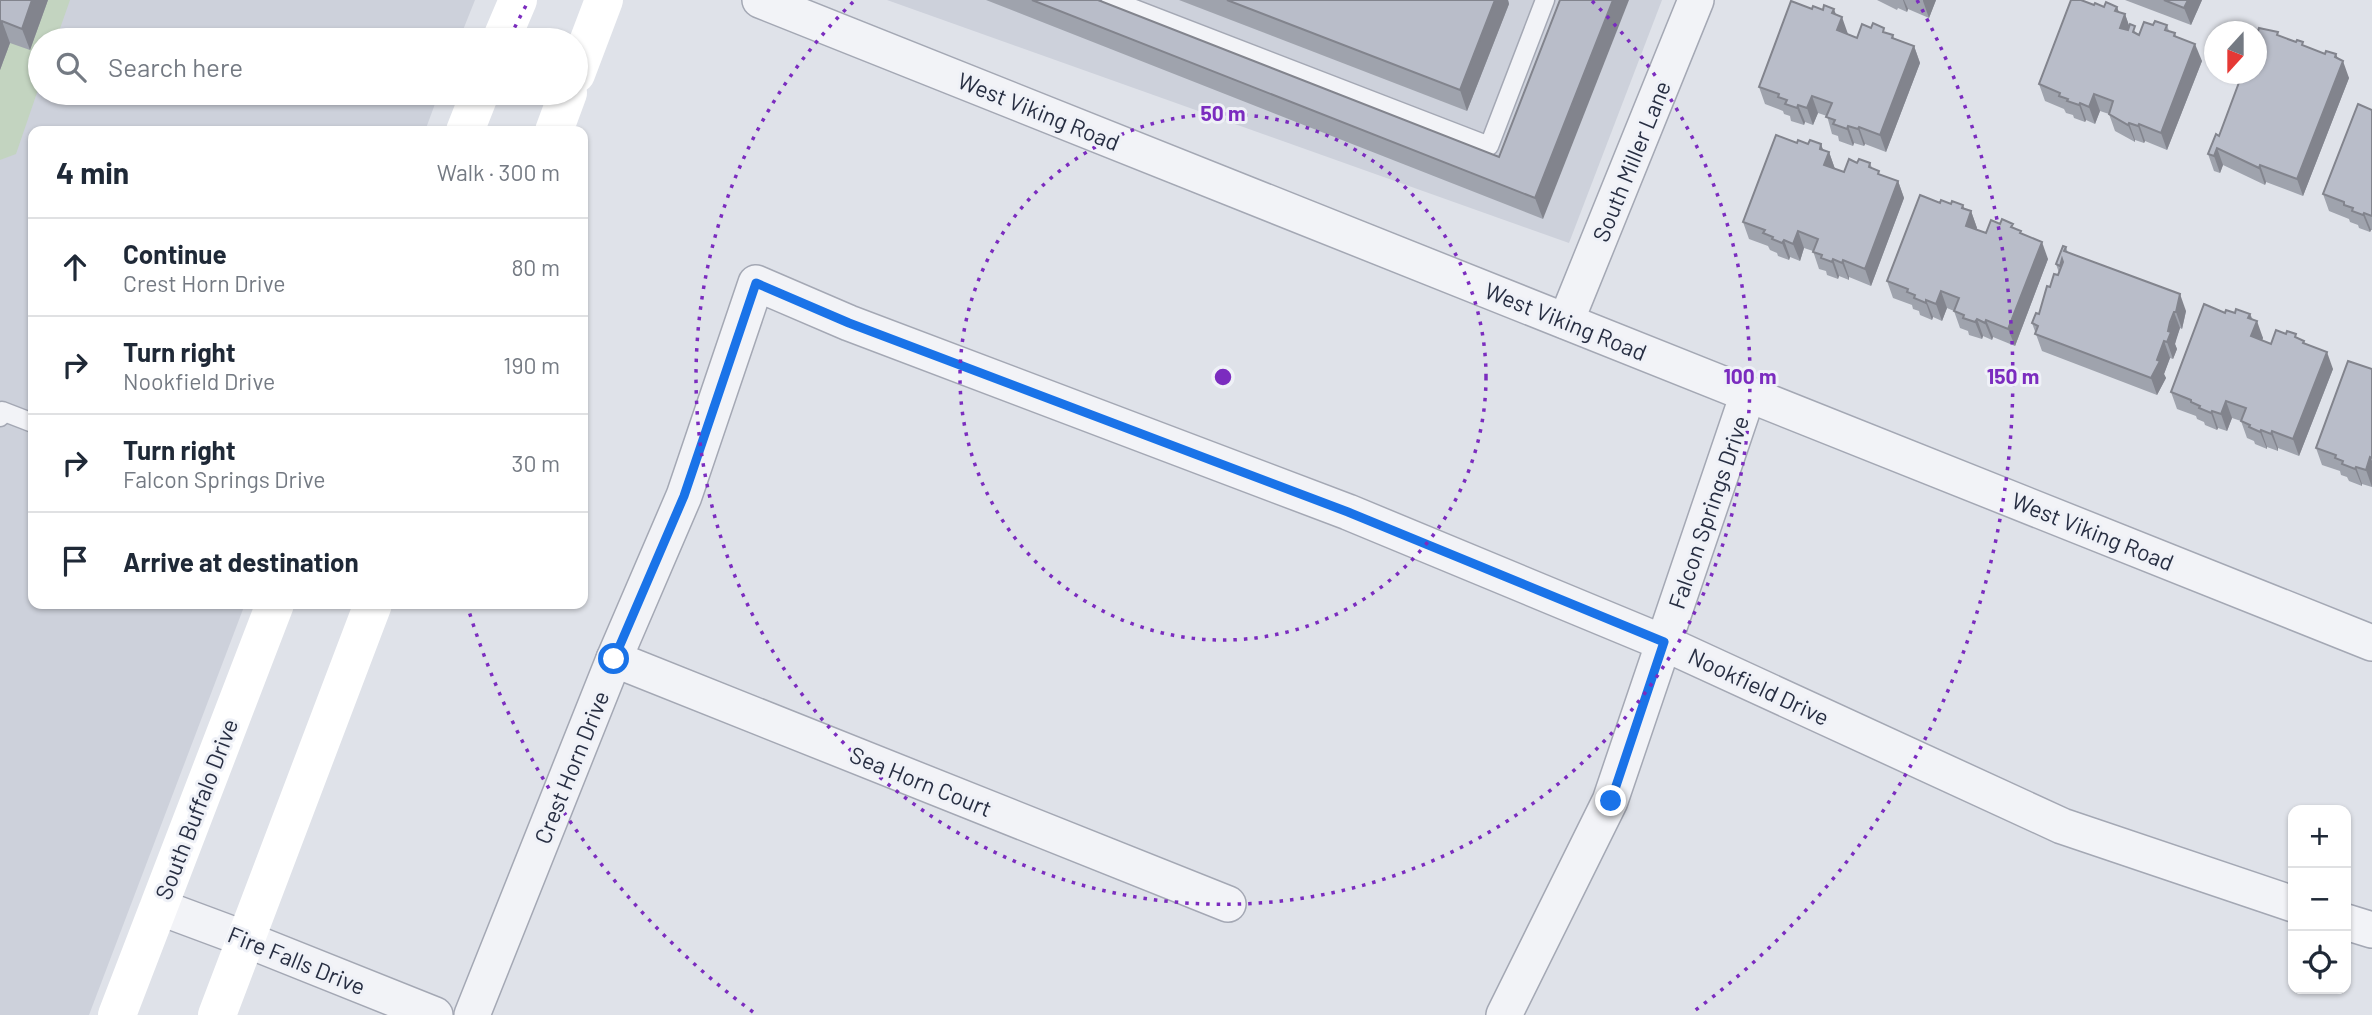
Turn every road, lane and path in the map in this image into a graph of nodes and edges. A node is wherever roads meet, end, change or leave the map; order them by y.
1 (518, 0) edge
2 (604, 0) edge
3 (760, 0) edge
4 (1111, 0) edge
5 (1545, 0) edge
6 (1696, 0) edge
7 (805, 8) edge
8 (506, 28) edge
9 (588, 42) edge
10 (475, 105) edge
11 (564, 105) edge
12 (466, 126) edge
13 (556, 126) edge
14 (756, 283) joint
15 (1566, 321) junction
16 (1748, 394) junction
17 (0, 417) edge
18 (28, 421) edge
19 (273, 609) edge
20 (371, 609) edge
21 (1664, 642) junction
22 (2372, 643) edge
23 (614, 659) junction
24 (2288, 902) edge
25 (1228, 904) dead end
26 (159, 907) junction
27 (2351, 924) edge
28 (2372, 930) edge
29 (245, 939) junction
30 (1511, 1013) edge
31 (117, 1015) edge
32 (217, 1015) edge
33 (435, 1015) edge
34 (472, 1015) edge

1 - 8 main road
2 - 9 main road
3 - 7 street, West Viking Road
4 - 5 lane
6 - 15 street, South Miller Lane
7 - 15 street, West Viking Road
10 - 12 main road
11 - 13 main road
14 - 21 street, Nookfield Drive
14 - 23 street, Crest Horn Drive
15 - 16 street, West Viking Road
16 - 21 street, Falcon Springs Drive
16 - 22 street, West Viking Road
17 - 18 lane
19 - 26 main road, South Buffalo Drive
20 - 29 main road
21 - 24 street, Nookfield Drive
21 - 30 street, Falcon Springs Drive
23 - 25 street, Sea Horn Court
23 - 34 street, Crest Horn Drive
26 - 29 street, Fire Falls Drive
26 - 31 main road, South Buffalo Drive
27 - 28 street
29 - 32 main road
29 - 33 street, Fire Falls Drive

